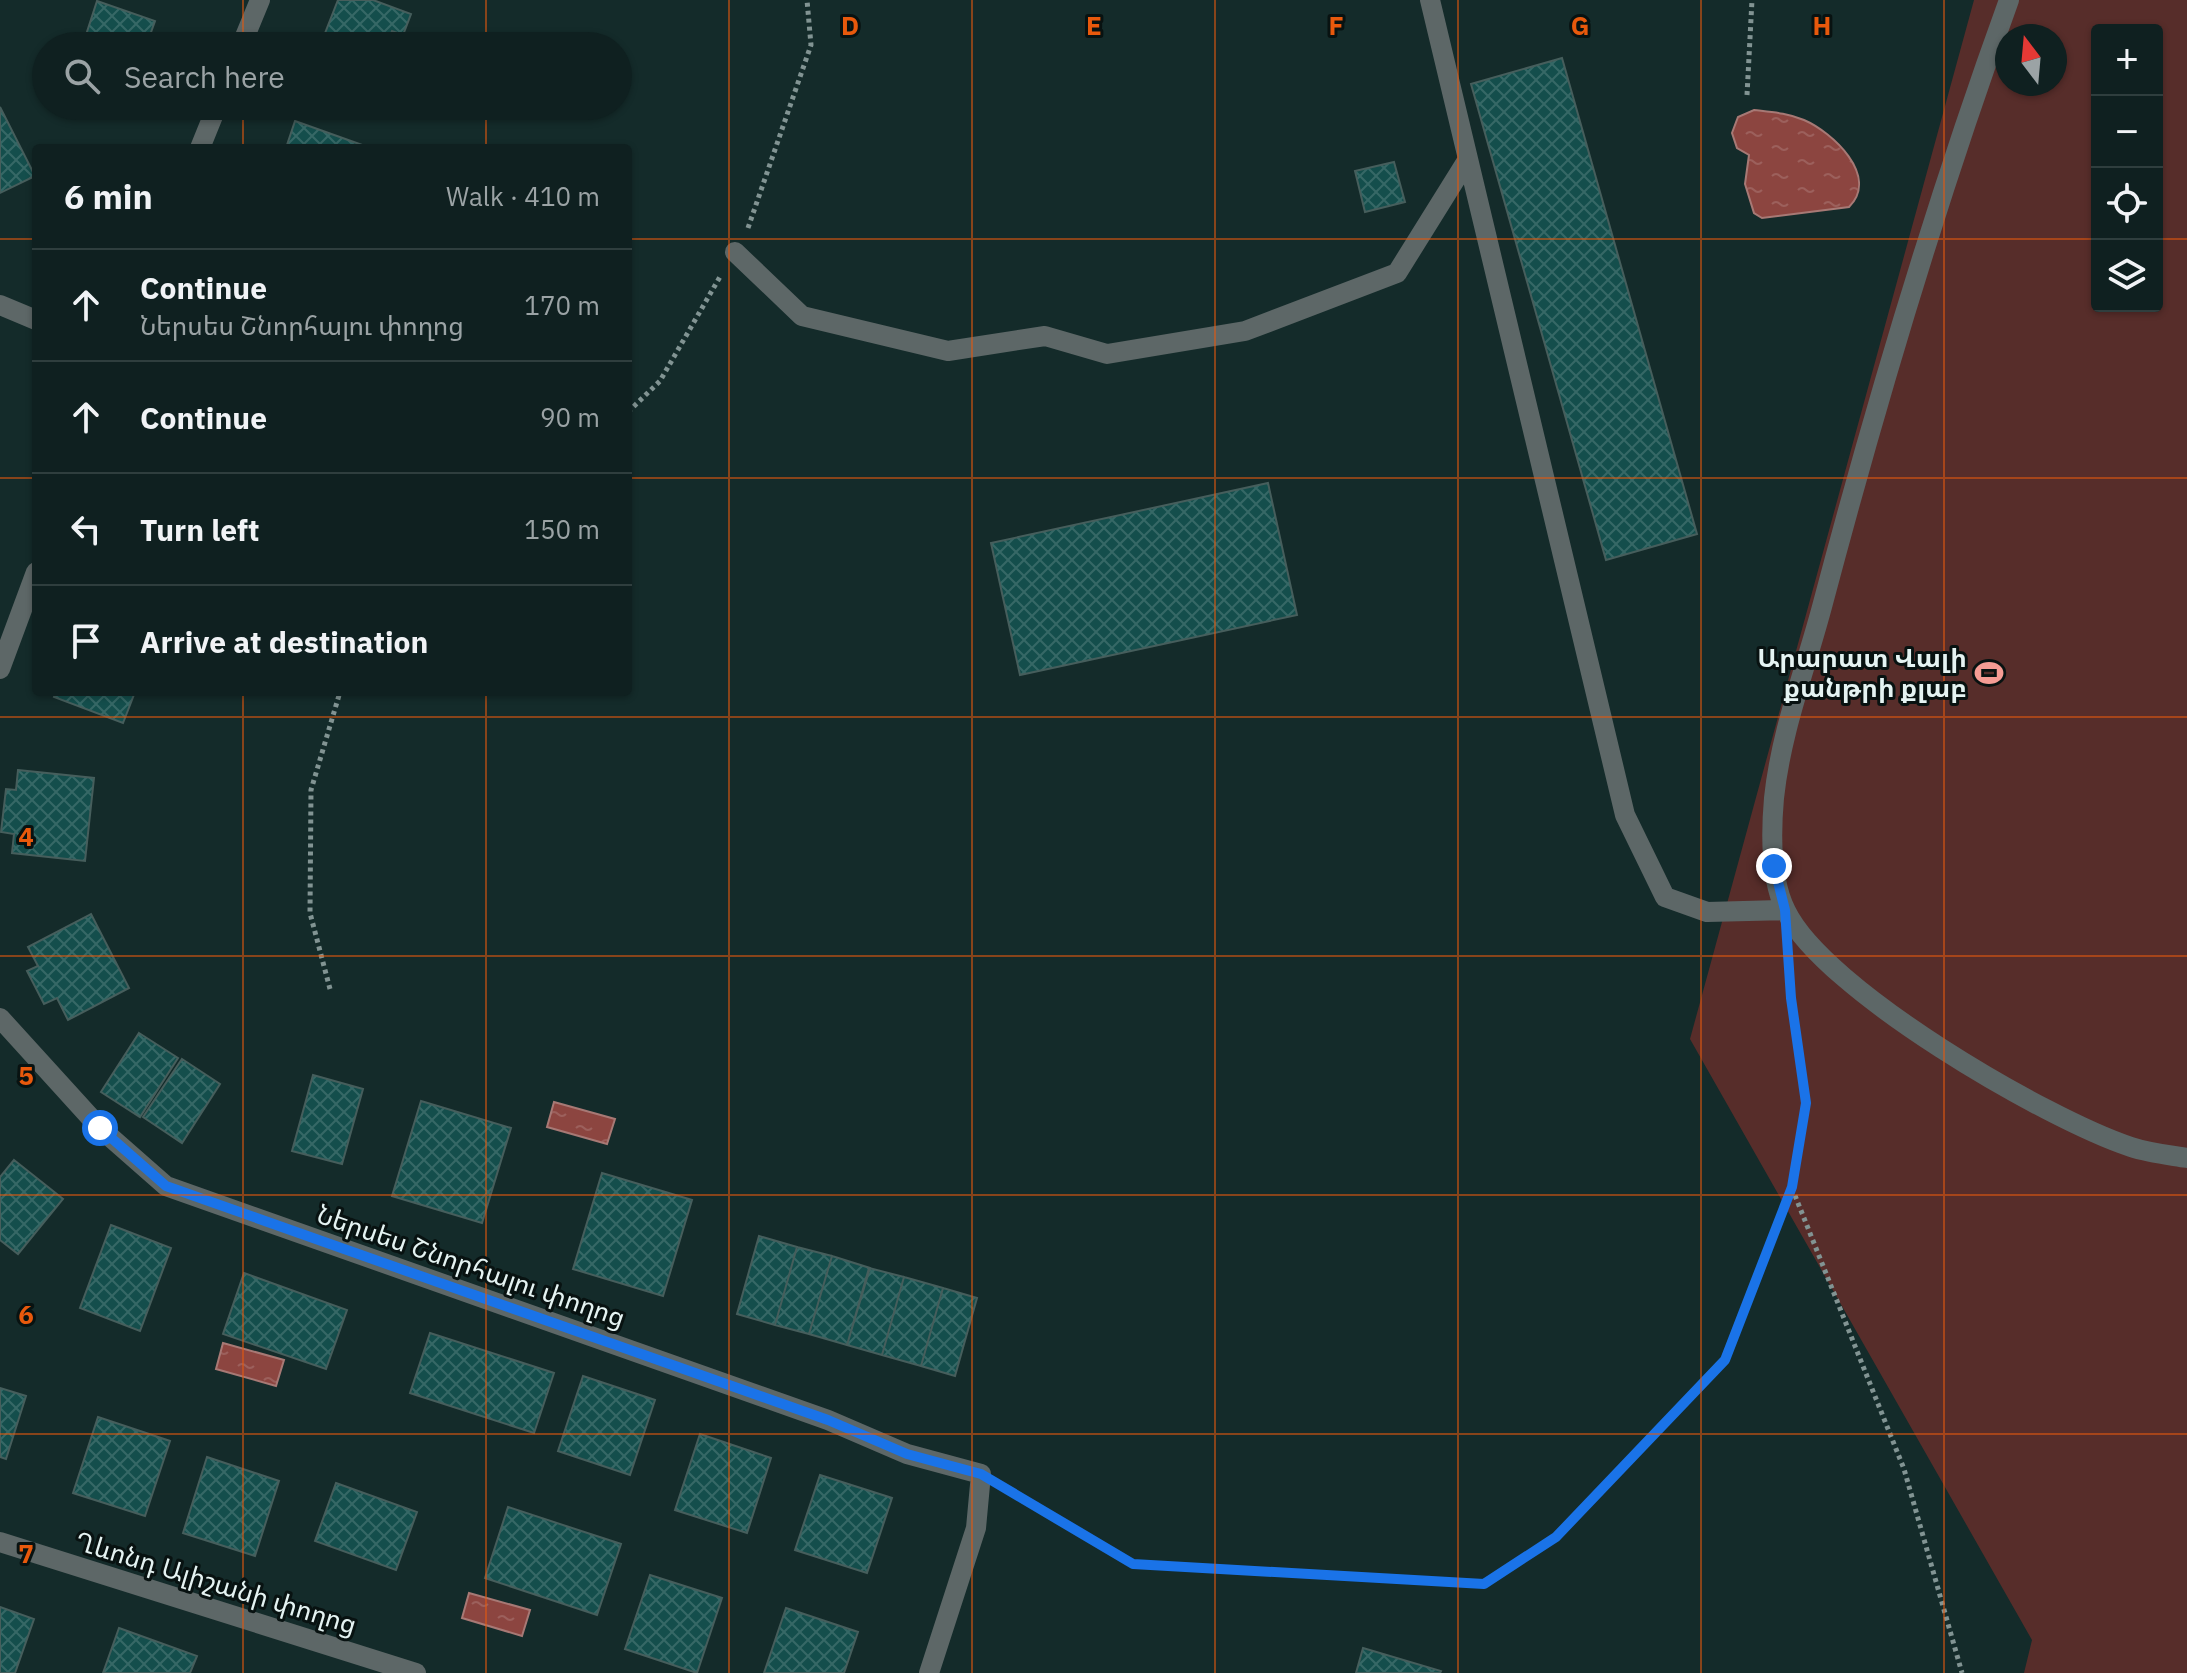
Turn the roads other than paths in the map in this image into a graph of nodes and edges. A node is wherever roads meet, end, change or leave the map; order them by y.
1 (260, 0) edge
2 (1430, 0) edge
3 (2009, 0) edge
4 (247, 32) edge
5 (211, 120) edge
6 (202, 144) edge
7 (1468, 159) junction
8 (735, 252) road end
9 (0, 305) edge
10 (32, 318) edge
11 (32, 583) edge
12 (0, 669) edge
13 (1785, 910) junction
14 (0, 1018) edge
15 (2187, 1158) edge
16 (0, 1542) edge
17 (416, 1673) edge
18 (929, 1673) edge

1 - 4 street
2 - 7 street
3 - 13 street
5 - 6 street
7 - 8 street
7 - 13 street
9 - 10 street
11 - 12 street
13 - 15 street
14 - 18 street, Ներսես Շնորհալու փողոց
16 - 17 street, Ղևոնդ Ալիշանի փողոց

